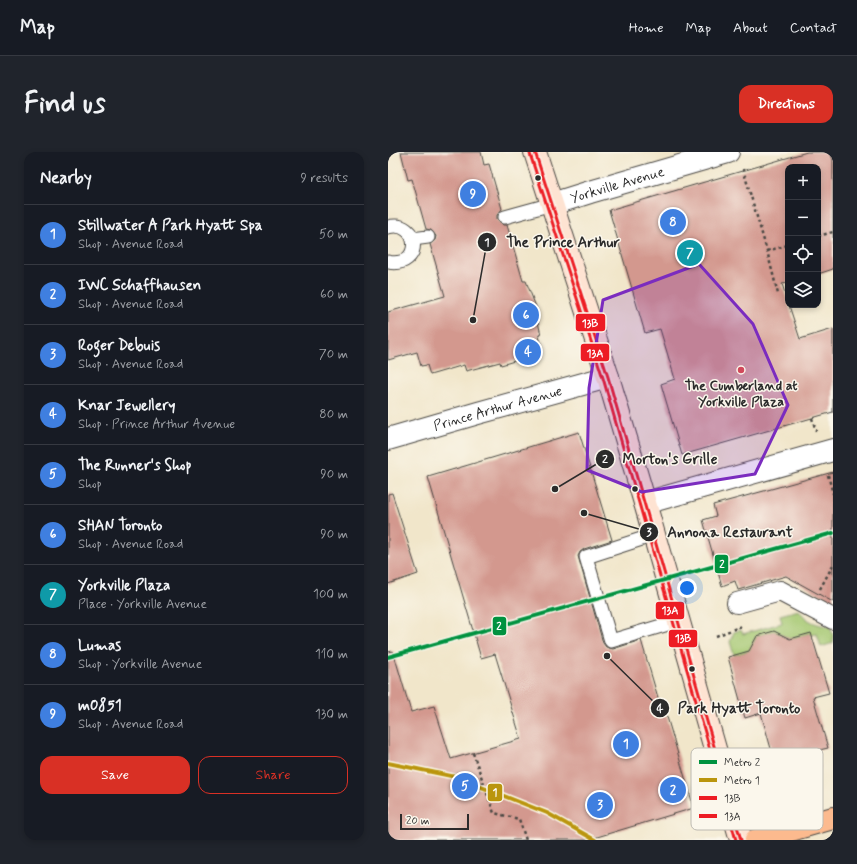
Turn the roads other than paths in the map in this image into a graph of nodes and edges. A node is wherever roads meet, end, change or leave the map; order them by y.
1 (535, 152) edge
2 (728, 152) edge
3 (552, 204) junction
4 (505, 217) dead end
5 (388, 227) edge
6 (428, 237) dead end
7 (413, 239) junction
8 (388, 262) edge
9 (608, 377) junction
10 (388, 440) edge
11 (833, 450) edge
12 (646, 503) junction
13 (654, 534) junction
14 (737, 603) dead end
15 (833, 619) edge
16 (678, 621) junction
17 (715, 748) edge
18 (833, 818) edge
19 (823, 821) edge
20 (738, 830) edge
21 (791, 830) edge
22 (741, 840) edge
23 (756, 840) edge

1 - 3 main road
2 - 3 street, Yorkville Avenue
3 - 4 lane
3 - 9 main road
5 - 7 lane
6 - 7 lane
7 - 8 lane
9 - 10 street, Prince Arthur Avenue
9 - 12 main road
11 - 12 street
12 - 13 main road
13 - 16 main road
13 - 16 lane
14 - 15 street
16 - 17 main road
18 - 19 main road
20 - 22 main road
21 - 23 main road

